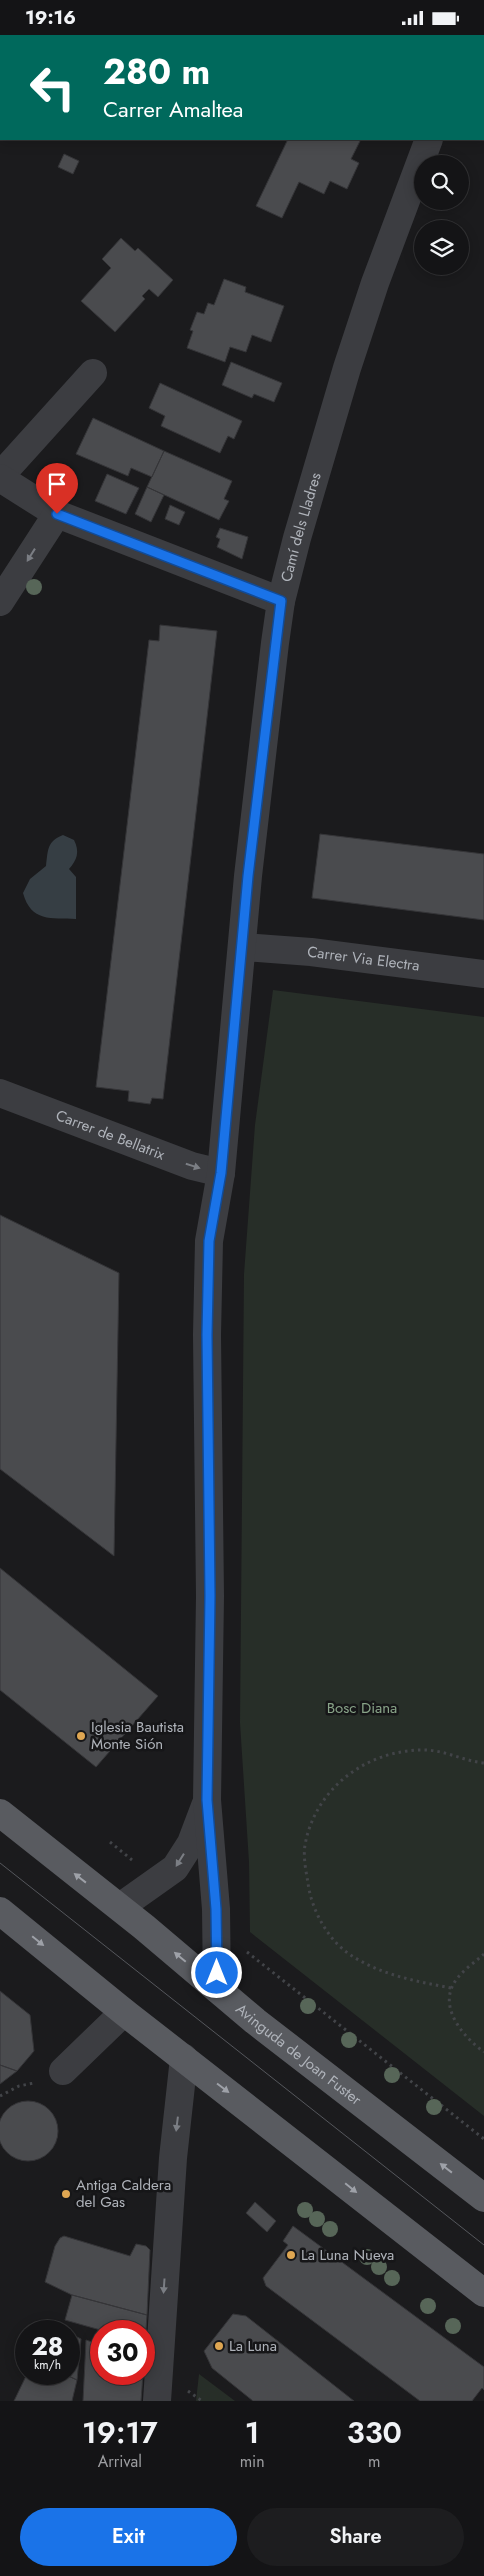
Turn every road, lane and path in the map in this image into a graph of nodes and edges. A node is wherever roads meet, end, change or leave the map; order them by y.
1 (429, 140) edge
2 (92, 373) dead end
3 (0, 477) edge
4 (57, 514) junction
5 (281, 601) junction
6 (0, 602) edge
7 (243, 947) junction
8 (484, 974) edge
9 (0, 1093) edge
10 (221, 1173) junction
11 (484, 1763) edge
12 (207, 1800) junction
13 (0, 1813) edge
14 (110, 1842) dead end
15 (133, 1861) dead end
16 (120, 1907) junction
17 (0, 1911) edge
18 (242, 1948) dead end
19 (484, 1954) edge
20 (451, 1988) junction
21 (217, 1989) junction
22 (124, 2012) junction
23 (484, 2052) edge
24 (184, 2058) junction
25 (63, 2071) joint
26 (0, 2096) edge
27 (484, 2139) edge
28 (484, 2198) edge
29 (484, 2293) edge
30 (188, 2391) dead end
31 (157, 2401) edge
32 (202, 2401) edge

1 - 5 street, Camí dels Lladres
2 - 3 street
3 - 4 street
4 - 5 street
4 -> 6 street
5 - 7 street, Camí dels Lladres
7 - 8 street, Carrer Via Electra
7 - 10 street, Camí dels Lladres
9 -> 10 street, Carrer de Bellatrix
10 - 12 street, Camí dels Lladres
11 - 20 path
12 -> 16 street, Camí dels Lladres
12 - 21 street, Camí dels Lladres
16 -> 13 main road, Avinguda de Joan Fuster
14 - 15 path
21 -> 16 main road, Avinguda de Joan Fuster
17 -> 22 main road
18 - 27 path
19 - 20 path
20 - 23 path
28 -> 21 main road, Avinguda de Joan Fuster
22 - 24 main road
22 - 25 street
24 -> 29 main road
24 -> 31 street
25 - 26 path
30 - 32 path

